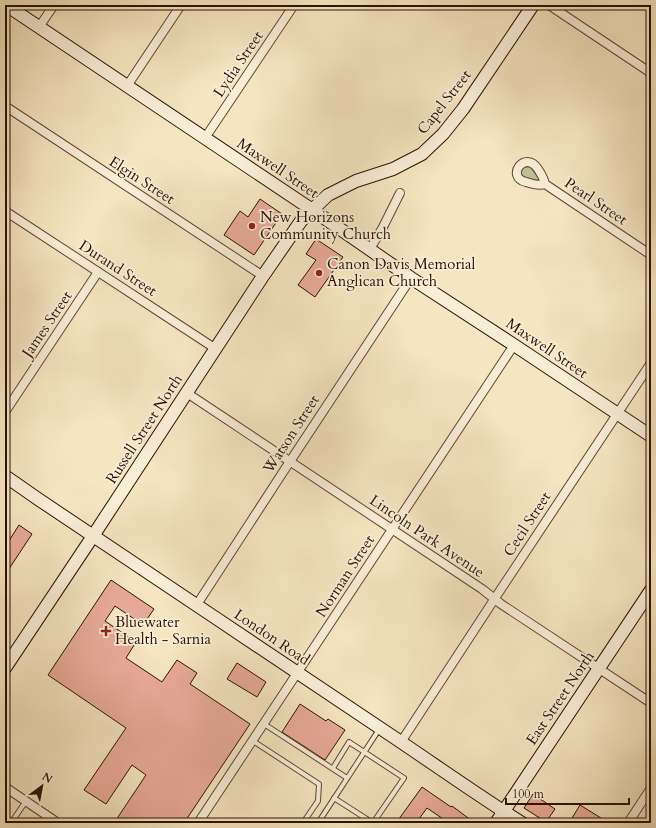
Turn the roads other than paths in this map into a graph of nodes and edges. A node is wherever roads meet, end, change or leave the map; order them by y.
1 (6, 5) edge
2 (54, 5) edge
3 (181, 5) edge
4 (294, 5) edge
5 (533, 5) edge
6 (549, 5) edge
7 (39, 27) junction
8 (651, 73) edge
9 (127, 86) junction
10 (5, 106) edge
11 (204, 138) junction
12 (544, 184) dead end
13 (400, 193) dead end
14 (312, 210) junction
15 (5, 211) edge
16 (370, 249) junction
17 (651, 255) edge
18 (98, 272) junction
19 (263, 276) junction
20 (411, 278) junction
21 (514, 345) junction
22 (216, 349) junction
23 (651, 363) edge
24 (187, 393) junction
25 (5, 412) edge
26 (617, 414) junction
27 (651, 436) edge
28 (289, 462) junction
29 (5, 476) edge
30 (392, 530) junction
31 (93, 536) junction
32 (651, 590) edge
33 (494, 599) junction
34 (196, 606) junction
35 (5, 668) edge
36 (599, 669) junction
37 (297, 673) junction
38 (651, 703) edge
39 (264, 724) junction
40 (380, 728) junction
41 (253, 741) junction
42 (401, 742) junction
43 (364, 752) junction
44 (332, 768) junction
45 (347, 778) junction
46 (5, 787) edge
47 (651, 788) edge
48 (334, 798) junction
49 (26, 801) junction
50 (503, 811) junction
51 (11, 823) edge
52 (58, 823) edge
53 (198, 823) edge
54 (303, 823) edge
55 (318, 823) edge
56 (373, 823) edge
57 (496, 823) edge
58 (522, 823) edge
59 (628, 823) edge

1 - 7 street, Maxwell Street
2 - 7 street
3 - 9 street
4 - 11 street, Lydia Street
5 - 14 street, Capel Street
6 - 8 street
7 - 9 street, Maxwell Street
9 - 11 street, Maxwell Street
10 - 19 street, Elgin Street
11 - 14 street, Maxwell Street
12 - 17 street, Pearl Street
13 - 16 street
14 - 16 street, Maxwell Street
14 - 19 street, Russell Street North
15 - 18 street, Durand Street
16 - 20 street, Maxwell Street
18 - 22 street, Durand Street
18 - 25 street, James Street
19 - 22 street, Russell Street North
20 - 21 street, Maxwell Street
20 - 28 street, Watson Street
21 - 26 street, Maxwell Street
21 - 30 street, Norman Street
22 - 24 street, Russell Street North
23 - 26 street, Cecil Street
24 - 28 street, Lincoln Park Avenue
24 - 31 street, Russell Street North
26 - 27 street, Maxwell Street
26 - 33 street, Cecil Street
28 - 30 street, Lincoln Park Avenue
28 - 34 street, Watson Street
29 - 31 street, London Road
30 - 33 street, Lincoln Park Avenue
30 - 37 street, Norman Street
31 - 34 street, London Road
31 - 35 street, Russell Street North
32 - 36 street, East Street North
33 - 36 street, Lincoln Park Avenue
33 - 42 street, Cecil Street
34 - 37 street, London Road
36 - 38 street, Lincoln Park Avenue
36 - 50 street, East Street North
37 - 39 street, Norman Street
37 - 40 street, London Road
39 - 41 street, Norman Street
39 - 44 lane
40 - 42 street, London Road
40 - 43 lane
41 - 53 street, Norman Street
41 - 54 lane
42 - 50 street, London Road
43 - 44 lane
43 - 45 lane
43 - 56 lane
44 - 45 lane
45 - 48 lane
46 - 49 street
47 - 59 street
48 - 55 lane
48 - 56 lane
49 - 51 lane
49 - 52 street
50 - 57 street, East Street North
50 - 58 street, London Road

